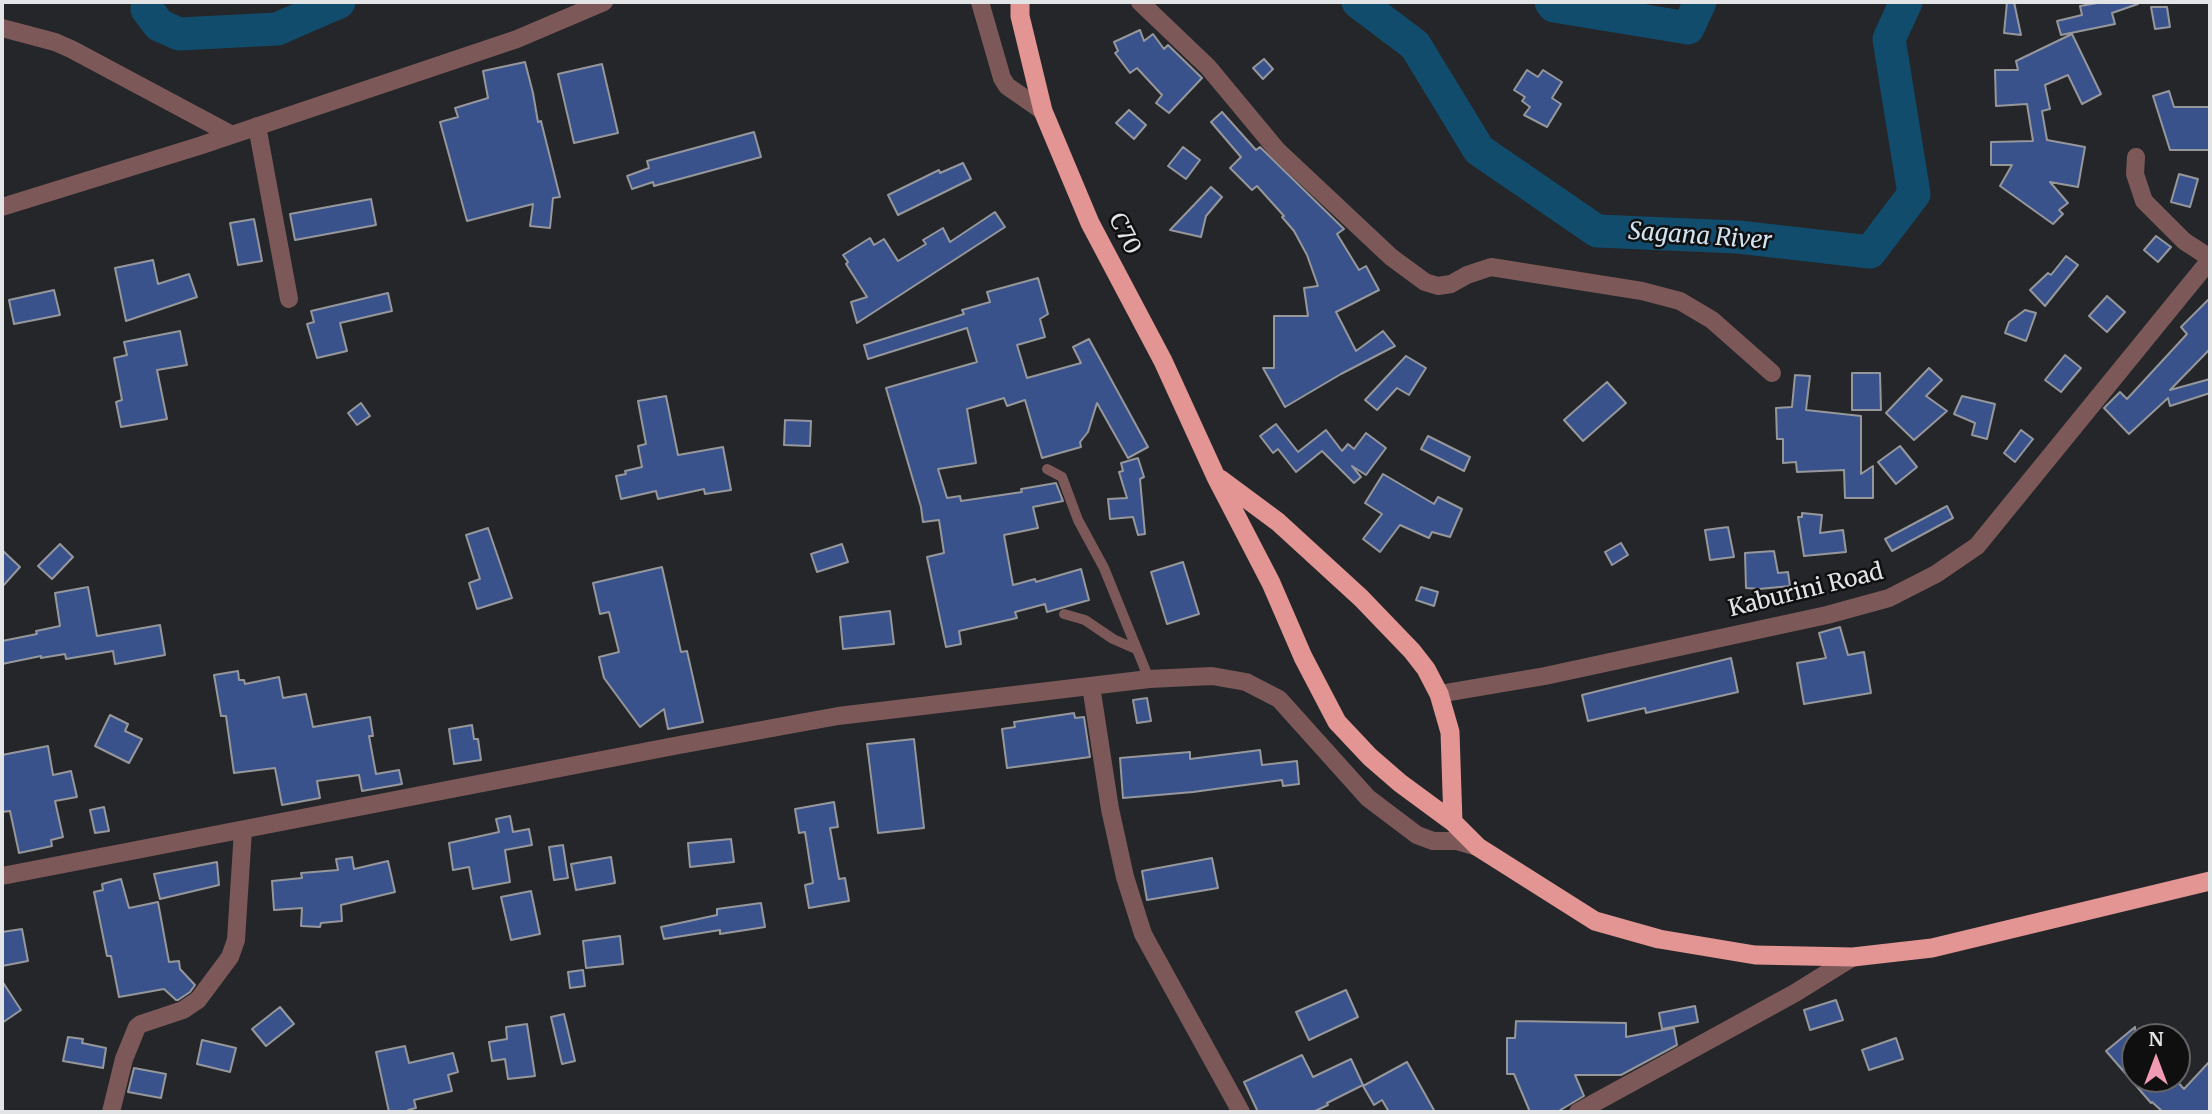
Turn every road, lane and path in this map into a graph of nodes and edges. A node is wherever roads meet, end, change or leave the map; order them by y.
1 (604, 2) edge
2 (981, 2) edge
3 (1020, 2) edge
4 (1140, 2) edge
5 (2, 28) edge
6 (1043, 111) junction
7 (257, 126) junction
8 (232, 135) junction
9 (2136, 157) dead end
10 (2, 206) edge
11 (2210, 259) edge
12 (289, 299) dead end
13 (1772, 373) dead end
14 (1047, 469) dead end
15 (1216, 477) junction
16 (1064, 614) dead end
17 (1136, 649) junction
18 (1149, 679) junction
19 (1091, 686) junction
20 (1439, 694) junction
21 (1452, 822) junction
22 (243, 830) junction
23 (1478, 846) junction
24 (2, 876) edge
25 (2210, 881) edge
26 (1853, 957) junction
27 (111, 1112) edge
28 (1241, 1112) edge
29 (1578, 1112) edge

1 - 7 street
2 - 6 street
3 - 6 highway, C70
4 - 13 street
5 - 8 street
6 - 15 highway, C70
7 - 8 street
7 - 12 street
8 - 10 street
9 - 11 street
11 - 20 street, Kaburini Road
14 - 17 lane
15 - 20 highway
15 - 21 highway, C70
16 - 17 lane
17 - 18 lane
18 - 19 street
18 - 23 street
19 - 22 street
19 - 28 street
20 - 21 highway
21 - 23 highway, C70
22 - 24 street
22 - 27 street
23 - 26 highway, C70
25 - 26 highway, C70
26 - 29 street

